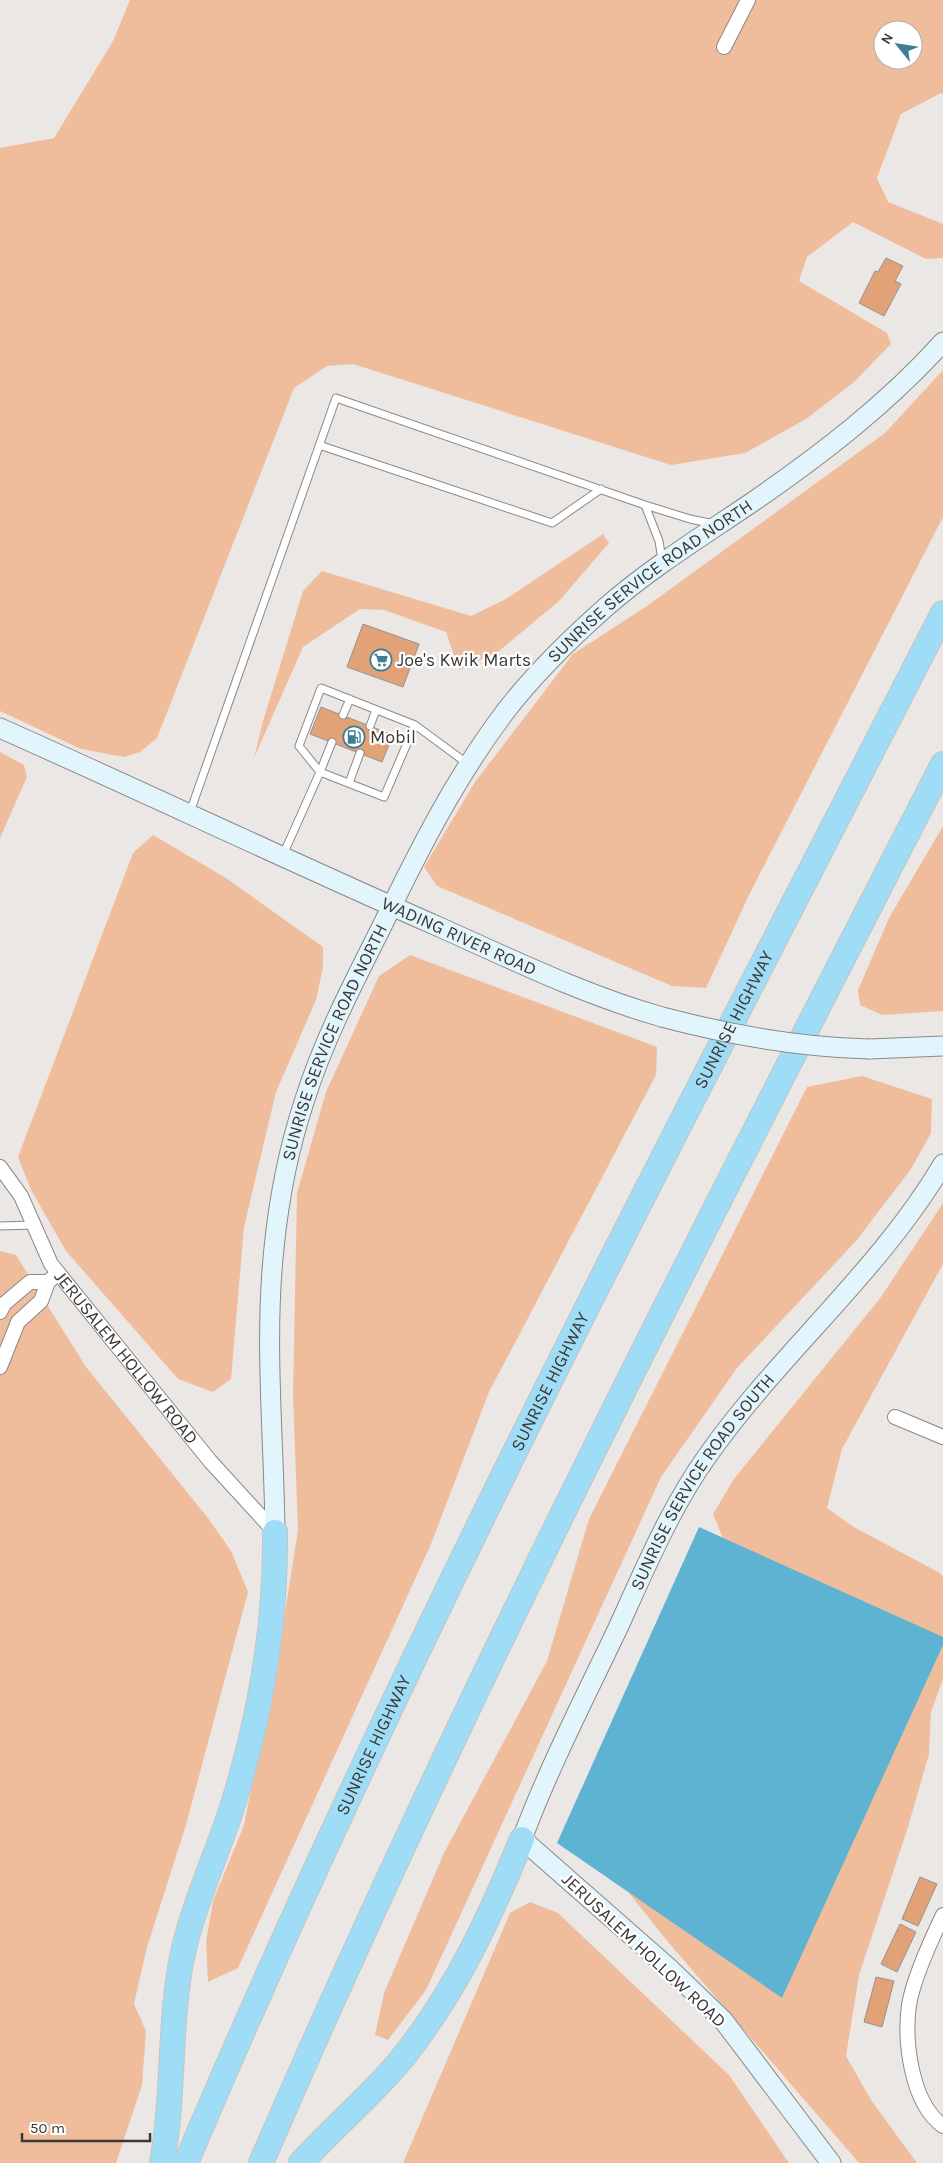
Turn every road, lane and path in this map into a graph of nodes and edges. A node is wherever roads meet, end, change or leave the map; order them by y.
1 (748, 0) edge
2 (724, 47) dead end
3 (943, 342) edge
4 (319, 446) junction
5 (601, 489) junction
6 (645, 505) junction
7 (719, 524) junction
8 (662, 563) junction
9 (943, 613) edge
10 (350, 700) junction
11 (376, 710) junction
12 (342, 715) dead end
13 (415, 725) junction
14 (370, 726) dead end
15 (0, 728) edge
16 (332, 742) dead end
17 (360, 754) dead end
18 (469, 764) junction
19 (943, 764) edge
20 (320, 772) junction
21 (349, 783) junction
22 (189, 813) junction
23 (282, 858) junction
24 (391, 906) junction
25 (943, 1046) edge
26 (943, 1164) edge
27 (0, 1167) edge
28 (34, 1224) junction
29 (0, 1226) edge
30 (53, 1278) junction
31 (0, 1312) edge
32 (0, 1367) edge
33 (895, 1417) dead end
34 (943, 1437) edge
35 (275, 1532) junction
36 (522, 1839) junction
37 (943, 1915) edge
38 (943, 2126) edge
39 (162, 2163) edge
40 (186, 2163) edge
41 (261, 2163) edge
42 (301, 2163) edge
43 (831, 2163) edge

1 - 2 street
3 - 7 street, SUNRISE SERVICE ROAD NORTH
4 - 5 lane
4 - 5 lane
4 - 22 lane
5 - 6 lane
6 - 7 lane
6 - 8 lane
7 - 8 street, SUNRISE SERVICE ROAD NORTH
8 - 18 street, SUNRISE SERVICE ROAD NORTH
9 - 40 highway, SUNRISE HIGHWAY
10 - 11 lane
10 - 12 lane
10 - 20 lane
11 - 13 lane
11 - 14 lane
13 - 18 lane
13 - 21 lane
15 - 22 street, WADING RIVER ROAD
16 - 20 lane
17 - 21 lane
18 - 24 street, SUNRISE SERVICE ROAD NORTH
19 - 41 highway
20 - 21 lane
20 - 23 lane
22 - 23 street, WADING RIVER ROAD
23 - 24 street, WADING RIVER ROAD
24 - 25 street, WADING RIVER ROAD, bridge
24 - 35 street, SUNRISE SERVICE ROAD NORTH
26 - 36 street, SUNRISE SERVICE ROAD SOUTH
27 - 28 street, JERUSALEM HOLLOW ROAD
28 - 29 lane
28 - 30 street, JERUSALEM HOLLOW ROAD
30 - 31 street
30 - 32 street
30 - 35 street, JERUSALEM HOLLOW ROAD
33 - 34 street
35 - 39 highway
36 - 42 highway
36 - 43 street, JERUSALEM HOLLOW ROAD
37 - 38 street

